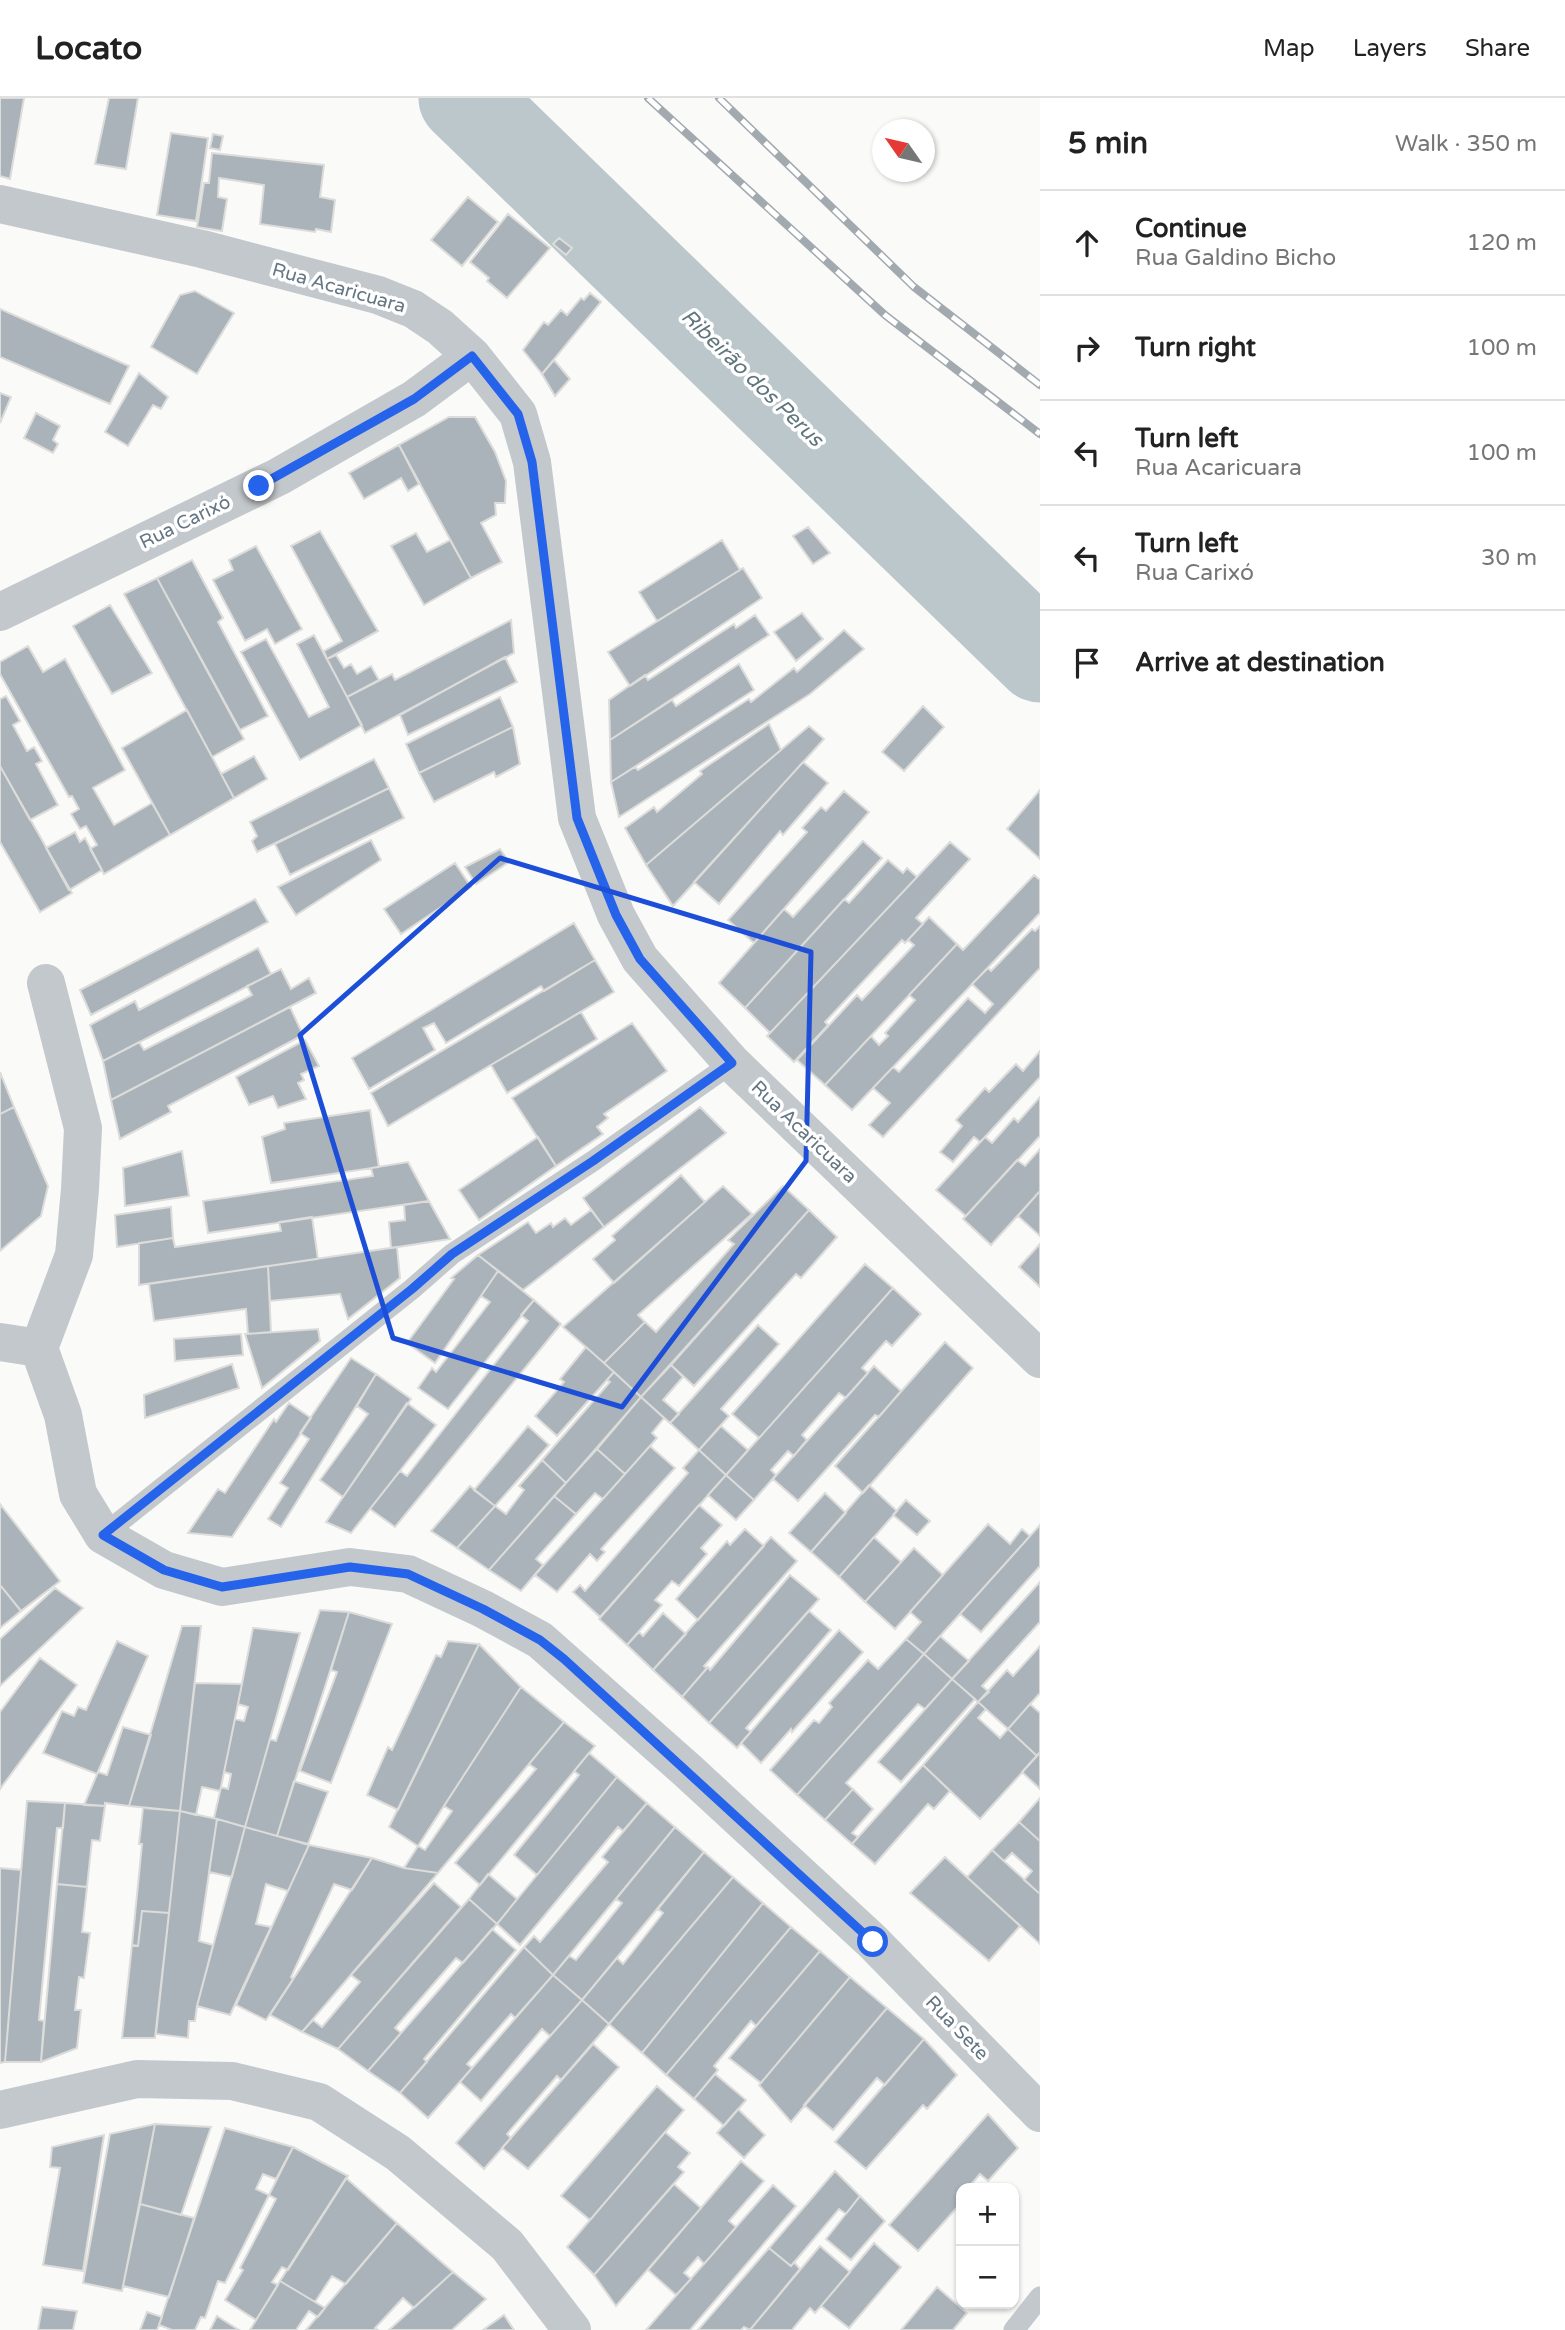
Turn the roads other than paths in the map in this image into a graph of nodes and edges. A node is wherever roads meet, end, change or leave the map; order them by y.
1 (0, 204) edge
2 (472, 356) junction
3 (4, 603) edge
4 (46, 983) dead end
5 (732, 1063) junction
6 (0, 1342) edge
7 (39, 1348) junction
8 (1040, 1359) edge
9 (103, 1535) junction
10 (0, 2110) edge
11 (1040, 2113) edge
12 (1040, 2297) edge
13 (572, 2330) edge
14 (1014, 2330) edge

1 - 2 street, Rua Acaricuara
2 - 3 street, Rua Carixó
2 - 5 street, Rua Acaricuara
4 - 7 street
5 - 8 street, Rua Acaricuara
5 - 9 lane
6 - 7 street
7 - 9 street
9 - 11 street, Rua Sete
10 - 13 street
12 - 14 lane

